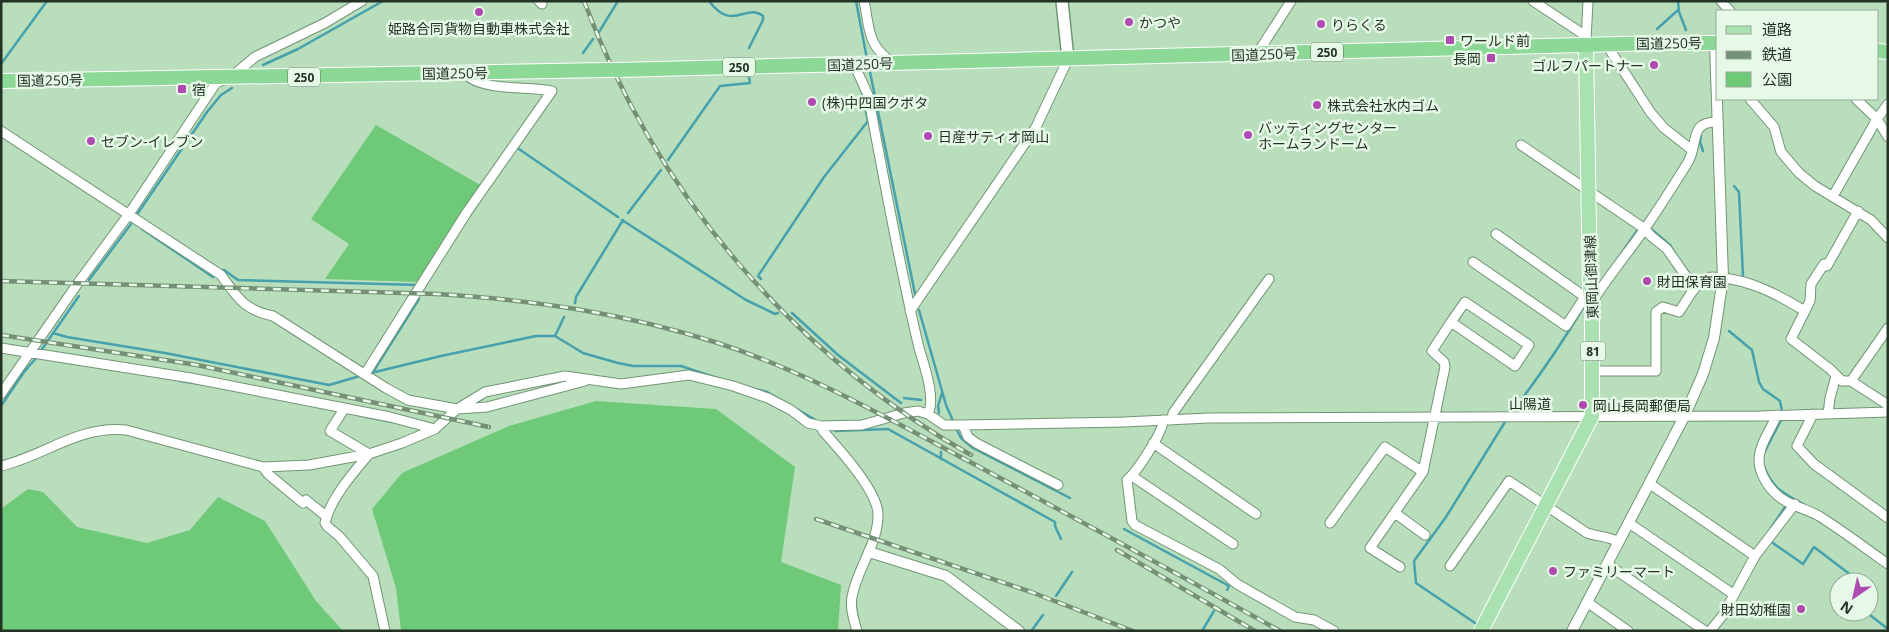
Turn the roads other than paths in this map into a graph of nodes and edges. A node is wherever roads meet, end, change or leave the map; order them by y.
1 (362, 1) edge
2 (864, 1) edge
3 (1062, 1) edge
4 (1291, 1) edge
5 (1534, 1) edge
6 (1588, 1) edge
7 (1586, 40) junction
8 (1716, 43) edge
9 (1606, 44) junction
10 (1257, 54) junction
11 (255, 57) junction
12 (1068, 59) junction
13 (893, 63) junction
14 (857, 64) junction
15 (468, 72) junction
16 (232, 77) junction
17 (262, 78) junction
18 (1, 81) edge
19 (1717, 100) edge
20 (1751, 100) edge
21 (1857, 100) edge
22 (1888, 104) edge
23 (1877, 119) junction
24 (1718, 122) junction
25 (1, 131) edge
26 (1888, 137) edge
27 (1521, 145) dead end
28 (1692, 150) junction
29 (1589, 192) junction
30 (1833, 196) junction
31 (1858, 211) junction
32 (129, 214) junction
33 (1645, 229) junction
34 (1496, 234) dead end
35 (1888, 238) edge
36 (1473, 262) dead end
37 (1723, 278) junction
38 (1269, 279) dead end
39 (1698, 285) junction
40 (1589, 296) junction
41 (1805, 310) junction
42 (910, 311) junction
43 (1451, 322) junction
44 (1888, 328) edge
45 (1, 348) edge
46 (35, 353) junction
47 (1594, 371) junction
48 (366, 374) junction
49 (1836, 376) junction
50 (591, 380) junction
51 (1851, 381) junction
52 (1, 394) edge
53 (1888, 405) edge
54 (457, 409) junction
55 (342, 411) junction
56 (1888, 412) edge
57 (928, 414) junction
58 (1813, 414) junction
59 (1828, 414) junction
60 (1685, 415) junction
61 (1777, 415) junction
62 (1592, 416) junction
63 (1435, 417) junction
64 (1167, 420) junction
65 (961, 425) junction
66 (821, 426) junction
67 (435, 428) junction
68 (1153, 443) junction
69 (369, 454) junction
70 (2, 466) edge
71 (263, 467) junction
72 (1424, 469) junction
73 (1132, 476) junction
74 (1650, 484) junction
75 (1058, 485) dead end
76 (1795, 504) junction
77 (1546, 507) junction
78 (1395, 513) junction
79 (1256, 514) dead end
80 (327, 517) junction
81 (1888, 518) edge
82 (1330, 523) dead end
83 (1629, 523) junction
84 (1425, 534) dead end
85 (1619, 542) junction
86 (1233, 544) dead end
87 (869, 552) junction
88 (1755, 556) junction
89 (1607, 564) junction
90 (1888, 564) edge
91 (1450, 566) dead end
92 (1400, 567) dead end
93 (1733, 594) junction
94 (1587, 602) junction
95 (386, 631) edge
96 (857, 631) edge
97 (1019, 631) edge
98 (1334, 631) edge
99 (1480, 631) edge
100 (1572, 631) edge
101 (1628, 631) edge
102 (1705, 631) edge
103 (1710, 631) edge

1 - 11 street
2 - 13 street
3 - 12 main road
4 - 10 street
5 - 7 street
6 - 7 street
7 - 9 highway, 国道250号 / 250
7 - 10 highway, 国道250号 / 250
7 - 29 main road, 東岡山御津線 / 81
8 - 9 highway, 国道250号 / 250
9 - 28 street
10 - 12 highway, 国道250号 / 250
11 - 16 street
11 - 17 street
12 - 13 highway, 国道250号 / 250
12 - 42 street
13 - 14 highway, 国道250号 / 250
14 - 15 highway, 国道250号 / 250
14 - 42 street
15 - 17 highway, 国道250号 / 250
15 - 48 street
16 - 17 highway, 国道250号 / 250
16 - 18 highway, 国道250号 / 250
16 - 32 street
19 - 24 street
20 - 30 street
21 - 23 street
22 - 23 street
23 - 26 street
23 - 30 street
24 - 28 street
24 - 37 street
25 - 32 street
27 - 29 street
28 - 33 street
29 - 33 street
29 - 40 main road, 東岡山御津線 / 81
30 - 31 street
31 - 35 street
31 - 41 street
32 - 46 street
32 - 48 street
33 - 39 street
33 - 40 street
34 - 40 street
36 - 40 street
37 - 39 street
37 - 41 street
37 - 60 street
38 - 64 street
39 - 47 street
40 - 47 main road, 東岡山御津線 / 81
41 - 49 street
42 - 57 street
43 - 43 street
43 - 63 street
44 - 51 street
45 - 46 street
46 - 52 street
46 - 55 street
47 - 62 main road, 東岡山御津線 / 81
48 - 54 street
49 - 51 street
49 - 59 street
50 - 54 street
50 - 54 street
50 - 66 street
51 - 53 street
54 - 67 street
55 - 67 street
55 - 69 street
56 - 59 street, 山陽道
57 - 65 street, 山陽道
57 - 66 street
58 - 59 street, 山陽道
58 - 61 street, 山陽道
58 - 81 street
60 - 61 street, 山陽道
60 - 62 street, 山陽道
60 - 74 street
61 - 76 street
62 - 63 street, 山陽道
62 - 77 main road, 東岡山御津線 / 81
63 - 64 street, 山陽道
63 - 72 street
64 - 65 street, 山陽道
64 - 68 street
65 - 75 street
66 - 87 street
67 - 69 street
68 - 73 street
68 - 79 street
69 - 71 street
69 - 80 street
70 - 71 street
71 - 80 street
72 - 78 street
72 - 82 street
73 - 86 street
73 - 98 street
74 - 83 street
74 - 88 street
76 - 88 street
76 - 90 street
77 - 85 street
77 - 91 street
77 - 99 main road, 東岡山御津線 / 81
78 - 84 street
78 - 92 street
80 - 95 street
83 - 85 street
83 - 93 street
85 - 89 street
87 - 96 street
87 - 97 street
88 - 93 street
89 - 94 street
89 - 102 street
93 - 103 street
94 - 100 street
94 - 101 street

